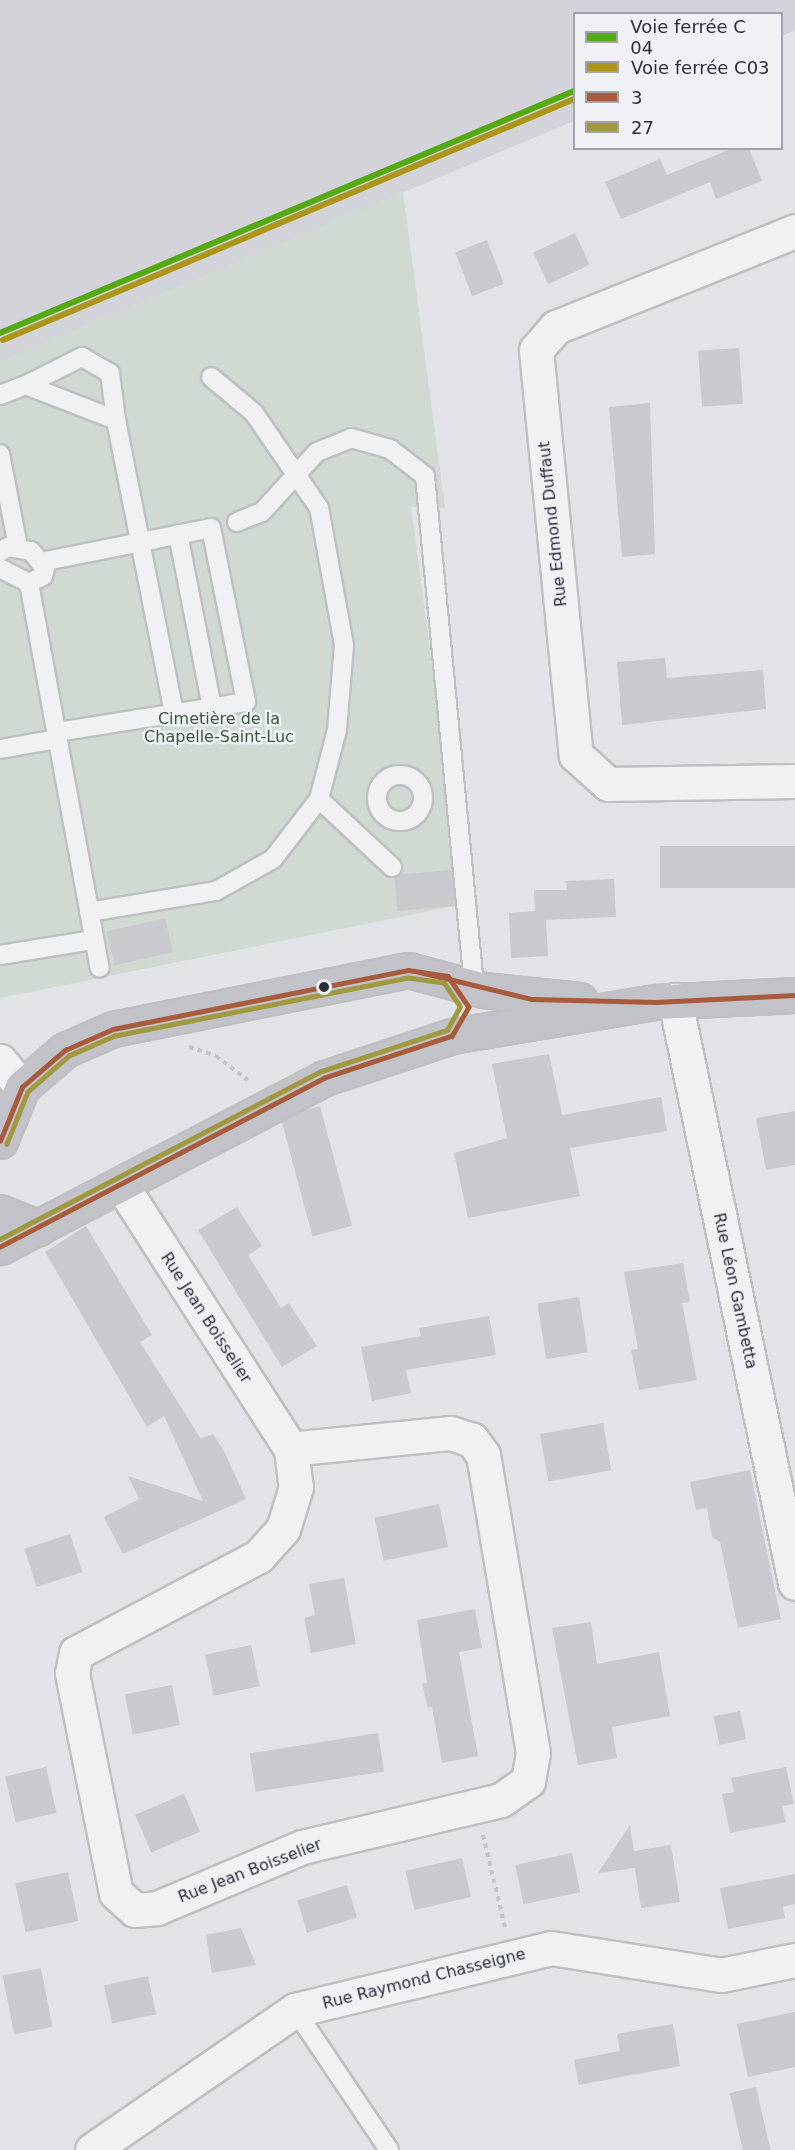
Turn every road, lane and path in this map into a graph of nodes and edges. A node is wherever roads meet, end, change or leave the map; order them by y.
1 (795, 231) edge
2 (211, 377) dead end
3 (26, 386) junction
4 (0, 395) edge
5 (116, 420) junction
6 (0, 453) edge
7 (298, 471) junction
8 (237, 522) dead end
9 (178, 534) junction
10 (141, 542) junction
11 (18, 547) junction
12 (0, 552) edge
13 (41, 562) junction
14 (0, 568) edge
15 (29, 583) junction
16 (212, 708) junction
17 (174, 714) junction
18 (57, 735) junction
19 (0, 749) edge
20 (795, 781) edge
21 (319, 799) junction
22 (383, 814) dead end
23 (363, 840) junction
24 (392, 867) dead end
25 (89, 912) junction
26 (94, 940) junction
27 (0, 955) edge
28 (100, 968) dead end
29 (461, 981) junction
30 (795, 995) edge
31 (665, 1001) junction
32 (452, 1036) junction
33 (184, 1046) dead end
34 (0, 1061) edge
35 (248, 1080) dead end
36 (22, 1087) junction
37 (0, 1141) edge
38 (122, 1186) junction
39 (0, 1212) edge
40 (39, 1228) junction
41 (0, 1247) edge
42 (291, 1449) junction
43 (795, 1582) edge
44 (476, 1805) junction
45 (512, 1957) junction
46 (795, 1960) edge
47 (296, 2010) junction
48 (92, 2150) edge
49 (389, 2150) edge

1 - 20 street, Rue Edmond Duffaut
2 - 7 lane
3 - 4 lane
3 - 5 lane
3 - 5 lane
5 - 10 lane
6 - 11 lane
7 - 8 lane
7 - 21 lane
7 - 29 lane
9 - 10 lane
9 - 16 lane
9 - 16 lane
10 - 13 lane
10 - 17 lane
11 - 12 lane
11 - 13 lane
13 - 15 lane
14 - 15 lane
15 - 18 lane
16 - 17 lane
17 - 18 lane
18 - 19 lane
18 - 25 lane
21 - 23 lane
21 - 25 lane
22 - 23 lane
23 - 24 lane
25 - 26 lane
26 - 27 lane
26 - 28 lane
29 - 31 street
29 - 32 street
29 - 36 street
30 - 31 street
31 - 32 street
31 - 43 street, Rue Léon Gambetta
32 - 38 street
33 - 35 path
34 - 36 street
36 - 37 street
38 - 40 street
38 - 42 street, Rue Jean Boisselier
39 - 40 street
40 - 41 street
42 - 44 street, Rue Jean Boisselier
42 - 44 street, Rue Jean Boisselier
44 - 45 path
45 - 46 street, Rue Raymond Chasseigne
45 - 47 street, Rue Raymond Chasseigne
47 - 48 street, Rue Raymond Chasseigne
47 - 49 lane

